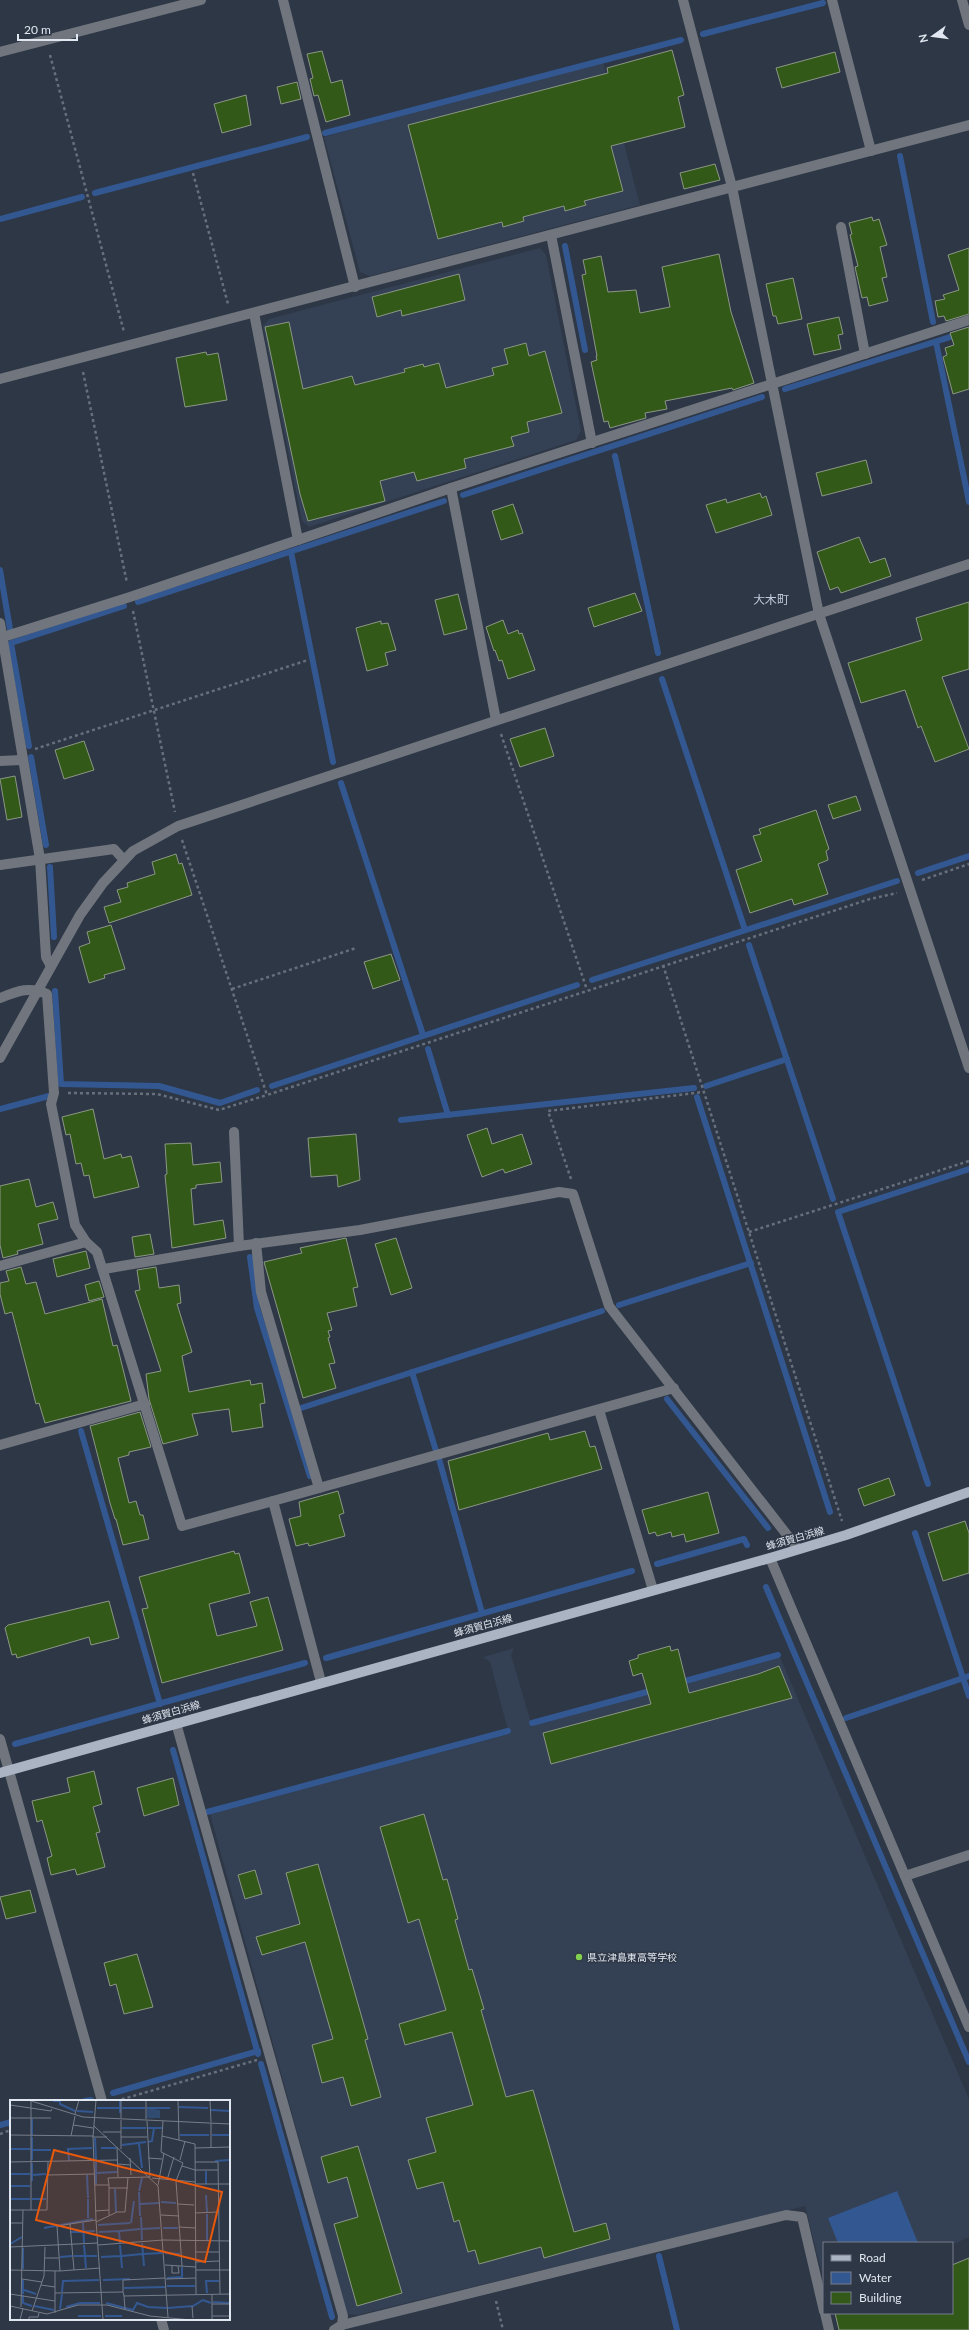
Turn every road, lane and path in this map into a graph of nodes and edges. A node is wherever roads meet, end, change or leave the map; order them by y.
1 (202, 0) edge
2 (283, 0) edge
3 (683, 0) edge
4 (832, 0) edge
5 (962, 0) edge
6 (969, 25) edge
7 (46, 40) junction
8 (0, 52) edge
9 (969, 125) edge
10 (871, 151) junction
11 (193, 173) dead end
12 (732, 187) junction
13 (841, 227) dead end
14 (550, 235) junction
15 (355, 287) junction
16 (254, 313) junction
17 (232, 319) junction
18 (969, 320) edge
19 (128, 346) junction
20 (865, 354) junction
21 (0, 379) edge
22 (773, 383) junction
23 (592, 443) junction
24 (451, 488) junction
25 (298, 540) junction
26 (969, 564) edge
27 (819, 614) junction
28 (0, 623) edge
29 (1, 638) edge
30 (308, 660) dead end
31 (496, 720) junction
32 (22, 757) junction
33 (0, 761) edge
34 (178, 826) junction
35 (40, 859) junction
36 (124, 860) junction
37 (969, 864) edge
38 (0, 865) edge
39 (910, 887) junction
40 (356, 948) dead end
41 (51, 966) junction
42 (663, 966) junction
43 (232, 989) junction
44 (38, 990) junction
45 (587, 990) junction
46 (0, 998) edge
47 (0, 1058) edge
48 (969, 1068) edge
49 (704, 1092) junction
50 (54, 1093) junction
51 (267, 1095) junction
52 (234, 1132) dead end
53 (969, 1161) edge
54 (573, 1194) junction
55 (749, 1232) junction
56 (86, 1242) junction
57 (256, 1243) junction
58 (239, 1246) junction
59 (0, 1266) edge
60 (104, 1269) junction
61 (674, 1388) junction
62 (145, 1404) junction
63 (599, 1410) junction
64 (0, 1444) edge
65 (319, 1488) junction
66 (969, 1492) edge
67 (273, 1501) junction
68 (846, 1535) junction
69 (798, 1549) junction
70 (770, 1558) junction
71 (653, 1590) junction
72 (321, 1682) junction
73 (176, 1723) junction
74 (0, 1739) edge
75 (4, 1771) edge
76 (969, 1855) edge
77 (905, 1876) junction
78 (969, 2027) edge
79 (269, 2056) junction
80 (102, 2100) edge
81 (118, 2100) edge
82 (10, 2130) edge
83 (0, 2134) edge
84 (493, 2288) junction
85 (823, 2308) edge
86 (824, 2314) edge
87 (161, 2320) edge
88 (338, 2328) edge
89 (164, 2330) edge
90 (503, 2330) edge
91 (828, 2330) edge

1 - 7 street
2 - 15 street
3 - 12 street
4 - 10 street
5 - 6 street
7 - 8 street
7 - 19 path
9 - 10 street
10 - 12 street
11 - 17 path
12 - 14 street
12 - 22 street
13 - 20 street
14 - 15 street
14 - 23 street
15 - 16 street
16 - 17 street
16 - 25 street
17 - 19 street
18 - 20 street
19 - 21 street
20 - 22 street
22 - 23 street
22 - 27 street
23 - 24 street
24 - 25 street
24 - 31 street
25 - 29 street
26 - 27 street
27 - 31 street
27 - 39 street
28 - 29 street
29 - 32 street
30 - 32 path
31 - 34 street
31 - 45 path
32 - 33 street
32 - 35 street
34 - 36 street
34 - 43 path
35 - 36 street
35 - 38 street
35 - 41 street
36 - 41 street
37 - 39 path
39 - 42 path
39 - 48 street
40 - 43 path
41 - 44 street
42 - 45 path
42 - 49 path
43 - 51 path
44 - 46 street
44 - 47 street
44 - 50 street
45 - 51 path
49 - 54 path
49 - 55 path
50 - 51 path
50 - 56 street
52 - 58 street
53 - 55 path
54 - 57 street
54 - 61 street
55 - 68 path
56 - 59 street
56 - 60 street
57 - 58 street
57 - 65 street
58 - 60 street
60 - 62 street
61 - 63 street
61 - 69 street
62 - 64 street
62 - 67 street
63 - 65 street
63 - 71 street
65 - 67 street
66 - 68 main road, 蜂須賀白浜線
67 - 72 street
68 - 69 main road, 蜂須賀白浜線
69 - 70 main road, 蜂須賀白浜線
70 - 71 main road, 蜂須賀白浜線
70 - 77 street
71 - 72 main road, 蜂須賀白浜線
72 - 73 main road, 蜂須賀白浜線
73 - 75 main road, 蜂須賀白浜線
73 - 79 street
74 - 75 street
75 - 80 street
76 - 77 street
77 - 78 street
79 - 81 path
79 - 88 street
82 - 83 path
84 - 85 street
84 - 88 street
84 - 90 path
86 - 91 street
87 - 89 street

